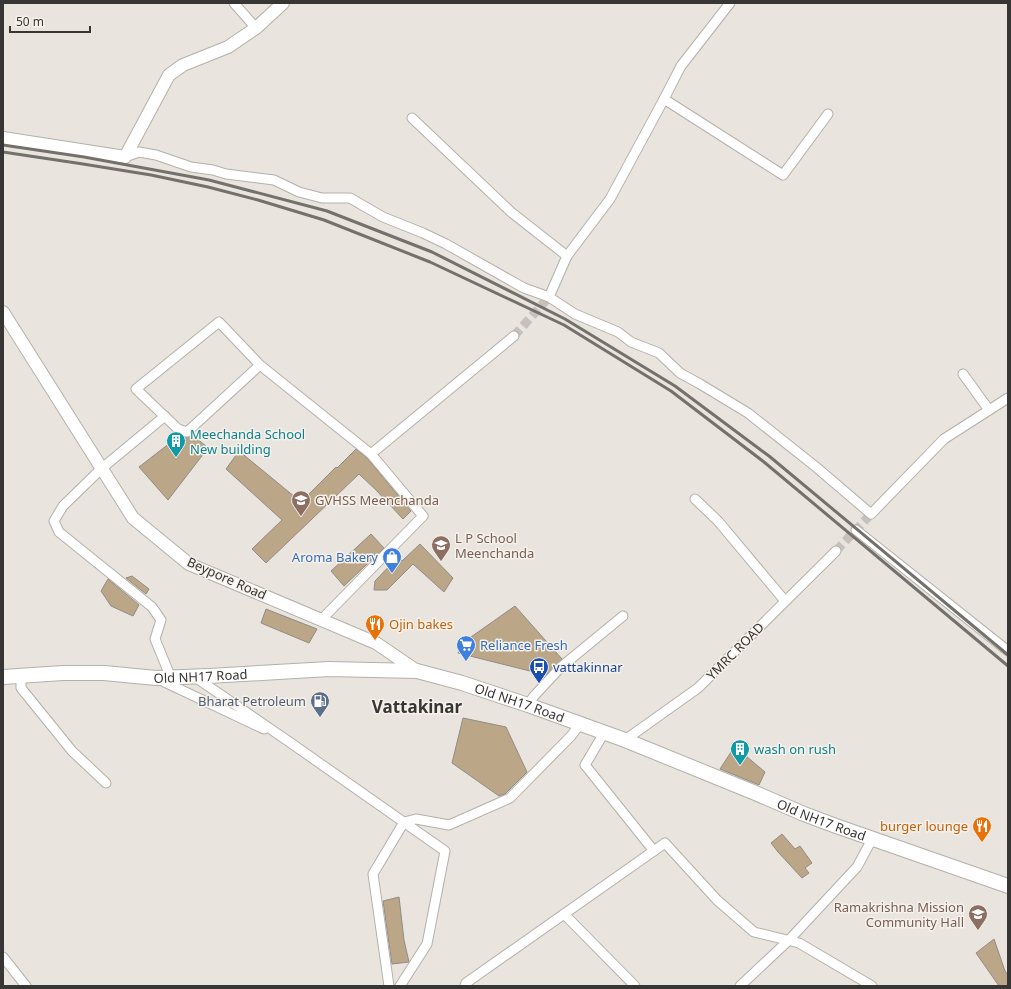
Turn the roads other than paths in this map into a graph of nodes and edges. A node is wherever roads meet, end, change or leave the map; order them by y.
1 (234, 3) edge
2 (283, 3) edge
3 (730, 3) edge
4 (256, 28) junction
5 (664, 99) junction
6 (828, 114) dead end
7 (412, 118) dead end
8 (3, 138) edge
9 (125, 157) junction
10 (567, 256) junction
11 (549, 297) junction
12 (3, 312) edge
13 (514, 336) tunnel mouth
14 (260, 365) junction
15 (963, 374) dead end
16 (1008, 398) edge
17 (989, 410) junction
18 (165, 416) junction
19 (371, 454) junction
20 (101, 468) junction
21 (695, 499) dead end
22 (856, 530) dead end
23 (836, 551) tunnel mouth
24 (785, 601) junction
25 (623, 616) dead end
26 (321, 620) junction
27 (1008, 650) edge
28 (417, 671) junction
29 (21, 676) junction
30 (194, 676) junction
31 (3, 677) edge
32 (156, 678) junction
33 (171, 678) junction
34 (528, 705) junction
35 (580, 724) junction
36 (604, 733) junction
37 (625, 740) junction
38 (288, 741) junction
39 (106, 783) dead end
40 (404, 822) junction
41 (872, 839) junction
42 (654, 851) junction
43 (1008, 886) edge
44 (564, 914) junction
45 (789, 940) junction
46 (3, 957) edge
47 (26, 986) edge
48 (389, 986) edge
49 (400, 986) edge
50 (465, 986) edge
51 (634, 986) edge
52 (740, 986) edge
53 (872, 986) edge

1 - 4 street
2 - 4 main road
3 - 5 street
4 - 9 main road
5 - 6 street
5 - 10 street
7 - 10 street
8 - 9 main road
9 - 11 street
10 - 11 street
11 - 17 street
12 - 20 main road, Beypore Road
13 - 19 street
14 - 18 street
14 - 18 street
14 - 19 street
15 - 17 street
16 - 17 street
18 - 20 street
19 - 26 street
20 - 26 main road, Beypore Road
20 - 33 street
21 - 24 street
22 - 27 street
23 - 24 street, YMRC ROAD
24 - 37 street, YMRC ROAD
25 - 34 street
26 - 28 main road, Beypore Road
28 - 30 main road, Old NH17 Road
28 - 34 main road, Old NH17 Road
29 - 31 main road, Old NH17 Road
29 - 32 main road, Old NH17 Road
29 - 39 street
30 - 33 main road, Old NH17 Road
30 - 38 street
32 - 33 main road, Old NH17 Road
32 - 38 street
34 - 35 main road, Old NH17 Road
35 - 36 main road, Old NH17 Road
35 - 40 street
36 - 37 main road, Old NH17 Road
36 - 42 street
37 - 41 main road, Old NH17 Road
38 - 40 street
40 - 48 street
40 - 49 street
41 - 43 main road, Old NH17 Road
41 - 45 street
42 - 44 street
42 - 45 street
44 - 50 street
44 - 51 street
45 - 52 street
45 - 53 street
46 - 47 street

